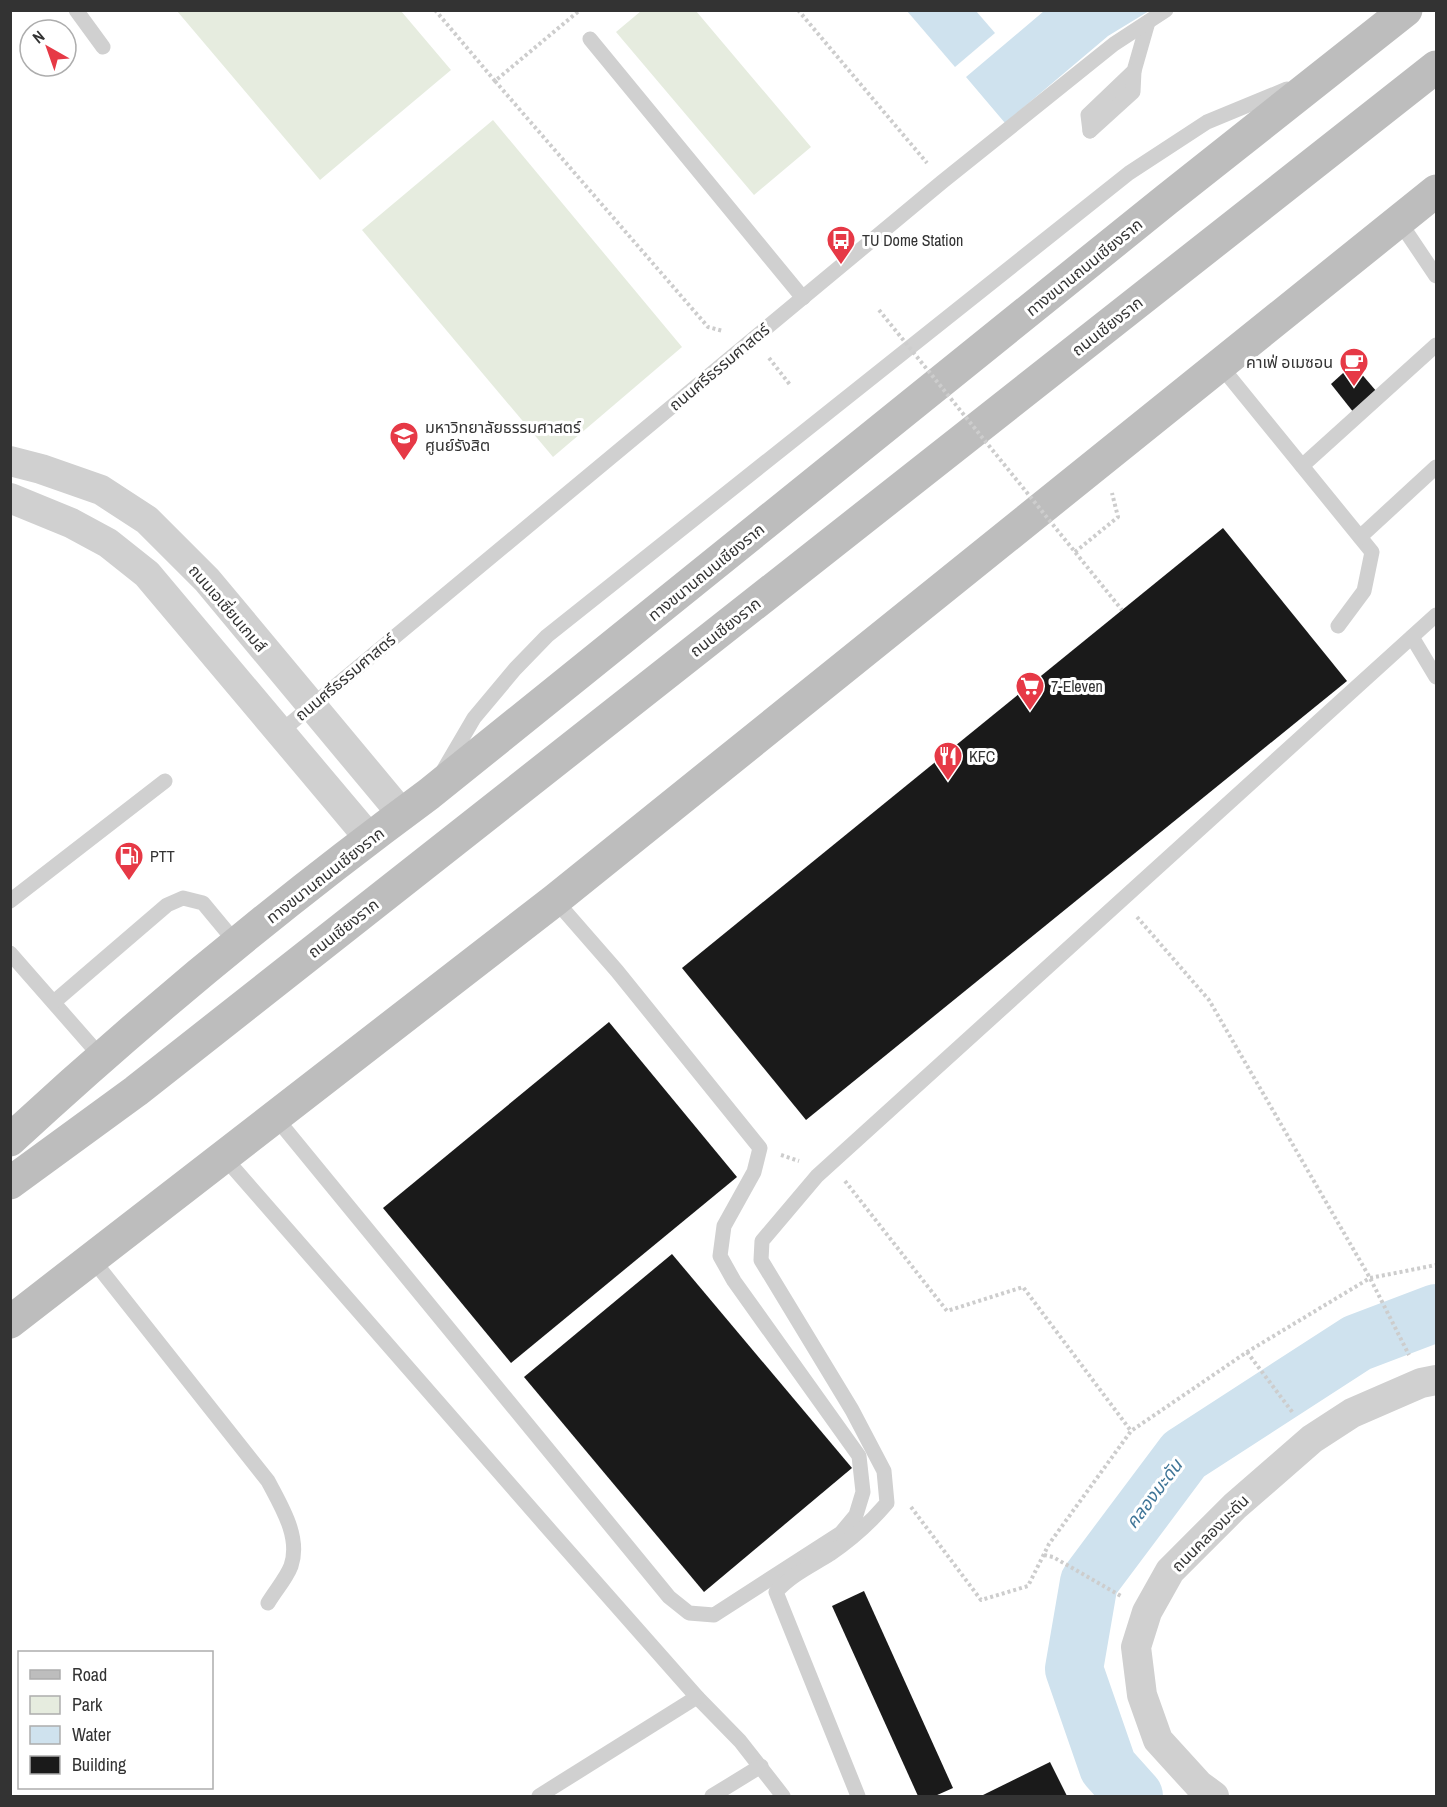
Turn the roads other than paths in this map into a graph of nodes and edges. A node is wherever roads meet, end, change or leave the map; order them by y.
1 (76, 10) edge
2 (1166, 10) edge
3 (1406, 10) edge
4 (1148, 22) junction
5 (590, 39) dead end
6 (103, 47) dead end
7 (1437, 67) edge
8 (1134, 71) dead end
9 (1323, 75) junction
10 (1437, 191) edge
11 (1399, 221) junction
12 (1437, 276) edge
13 (803, 298) junction
14 (1437, 345) edge
15 (1220, 364) junction
16 (10, 461) edge
17 (1302, 466) junction
18 (1437, 467) edge
19 (10, 498) edge
20 (1360, 537) junction
21 (173, 547) junction
22 (147, 574) junction
23 (1437, 615) edge
24 (1338, 626) dead end
25 (1412, 638) junction
26 (1437, 677) edge
27 (311, 705) junction
28 (279, 733) junction
29 (165, 781) dead end
30 (429, 794) junction
31 (402, 814) junction
32 (370, 839) junction
33 (555, 900) junction
34 (10, 901) edge
35 (237, 944) junction
36 (10, 953) edge
37 (54, 1002) junction
38 (102, 1058) junction
39 (276, 1118) junction
40 (10, 1140) edge
41 (224, 1157) junction
42 (10, 1183) edge
43 (93, 1260) junction
44 (10, 1322) edge
45 (1437, 1380) edge
46 (268, 1603) dead end
47 (697, 1697) junction
48 (760, 1766) junction
49 (539, 1797) edge
50 (712, 1797) edge
51 (783, 1797) edge
52 (858, 1797) edge
53 (1214, 1797) edge

1 - 6 lane
2 - 4 lane, ถนนศรีธรรมศาสตร์
3 - 9 main road, ทางขนานถนนเชียงราก
4 - 8 lane
4 - 13 lane, ถนนศรีธรรมศาสตร์
5 - 13 lane
7 - 42 main road, ถนนเชียงราก
9 - 30 main road, ทางขนานถนนเชียงราก
9 - 30 lane
10 - 11 main road
11 - 12 lane
11 - 15 main road
13 - 27 lane, ถนนศรีธรรมศาสตร์
14 - 17 lane
15 - 17 lane
15 - 33 main road
16 - 21 street, ถนนเอเซี่ยนเกมส์
17 - 20 lane
18 - 20 lane
19 - 22 street
20 - 24 lane
21 - 22 street
21 - 27 street, ถนนเอเซี่ยนเกมส์
22 - 28 street
23 - 25 lane
25 - 26 lane
25 - 52 lane
27 - 28 lane, ถนนศรีธรรมศาสตร์
27 - 31 street, ถนนเอเซี่ยนเกมส์
28 - 32 street
29 - 34 lane
30 - 31 main road, ทางขนานถนนเชียงราก
31 - 32 main road, ทางขนานถนนเชียงราก
32 - 35 main road, ทางขนานถนนเชียงราก
33 - 39 main road
33 - 39 lane
35 - 37 lane
35 - 38 main road, ทางขนานถนนเชียงราก
36 - 37 lane
37 - 38 lane
38 - 40 main road, ทางขนานถนนเชียงราก
39 - 41 main road
41 - 43 main road
41 - 47 lane
43 - 44 main road
43 - 46 lane
45 - 53 street, ถนนคลองมะดัน
47 - 48 lane
47 - 49 lane
48 - 50 lane
48 - 51 lane

